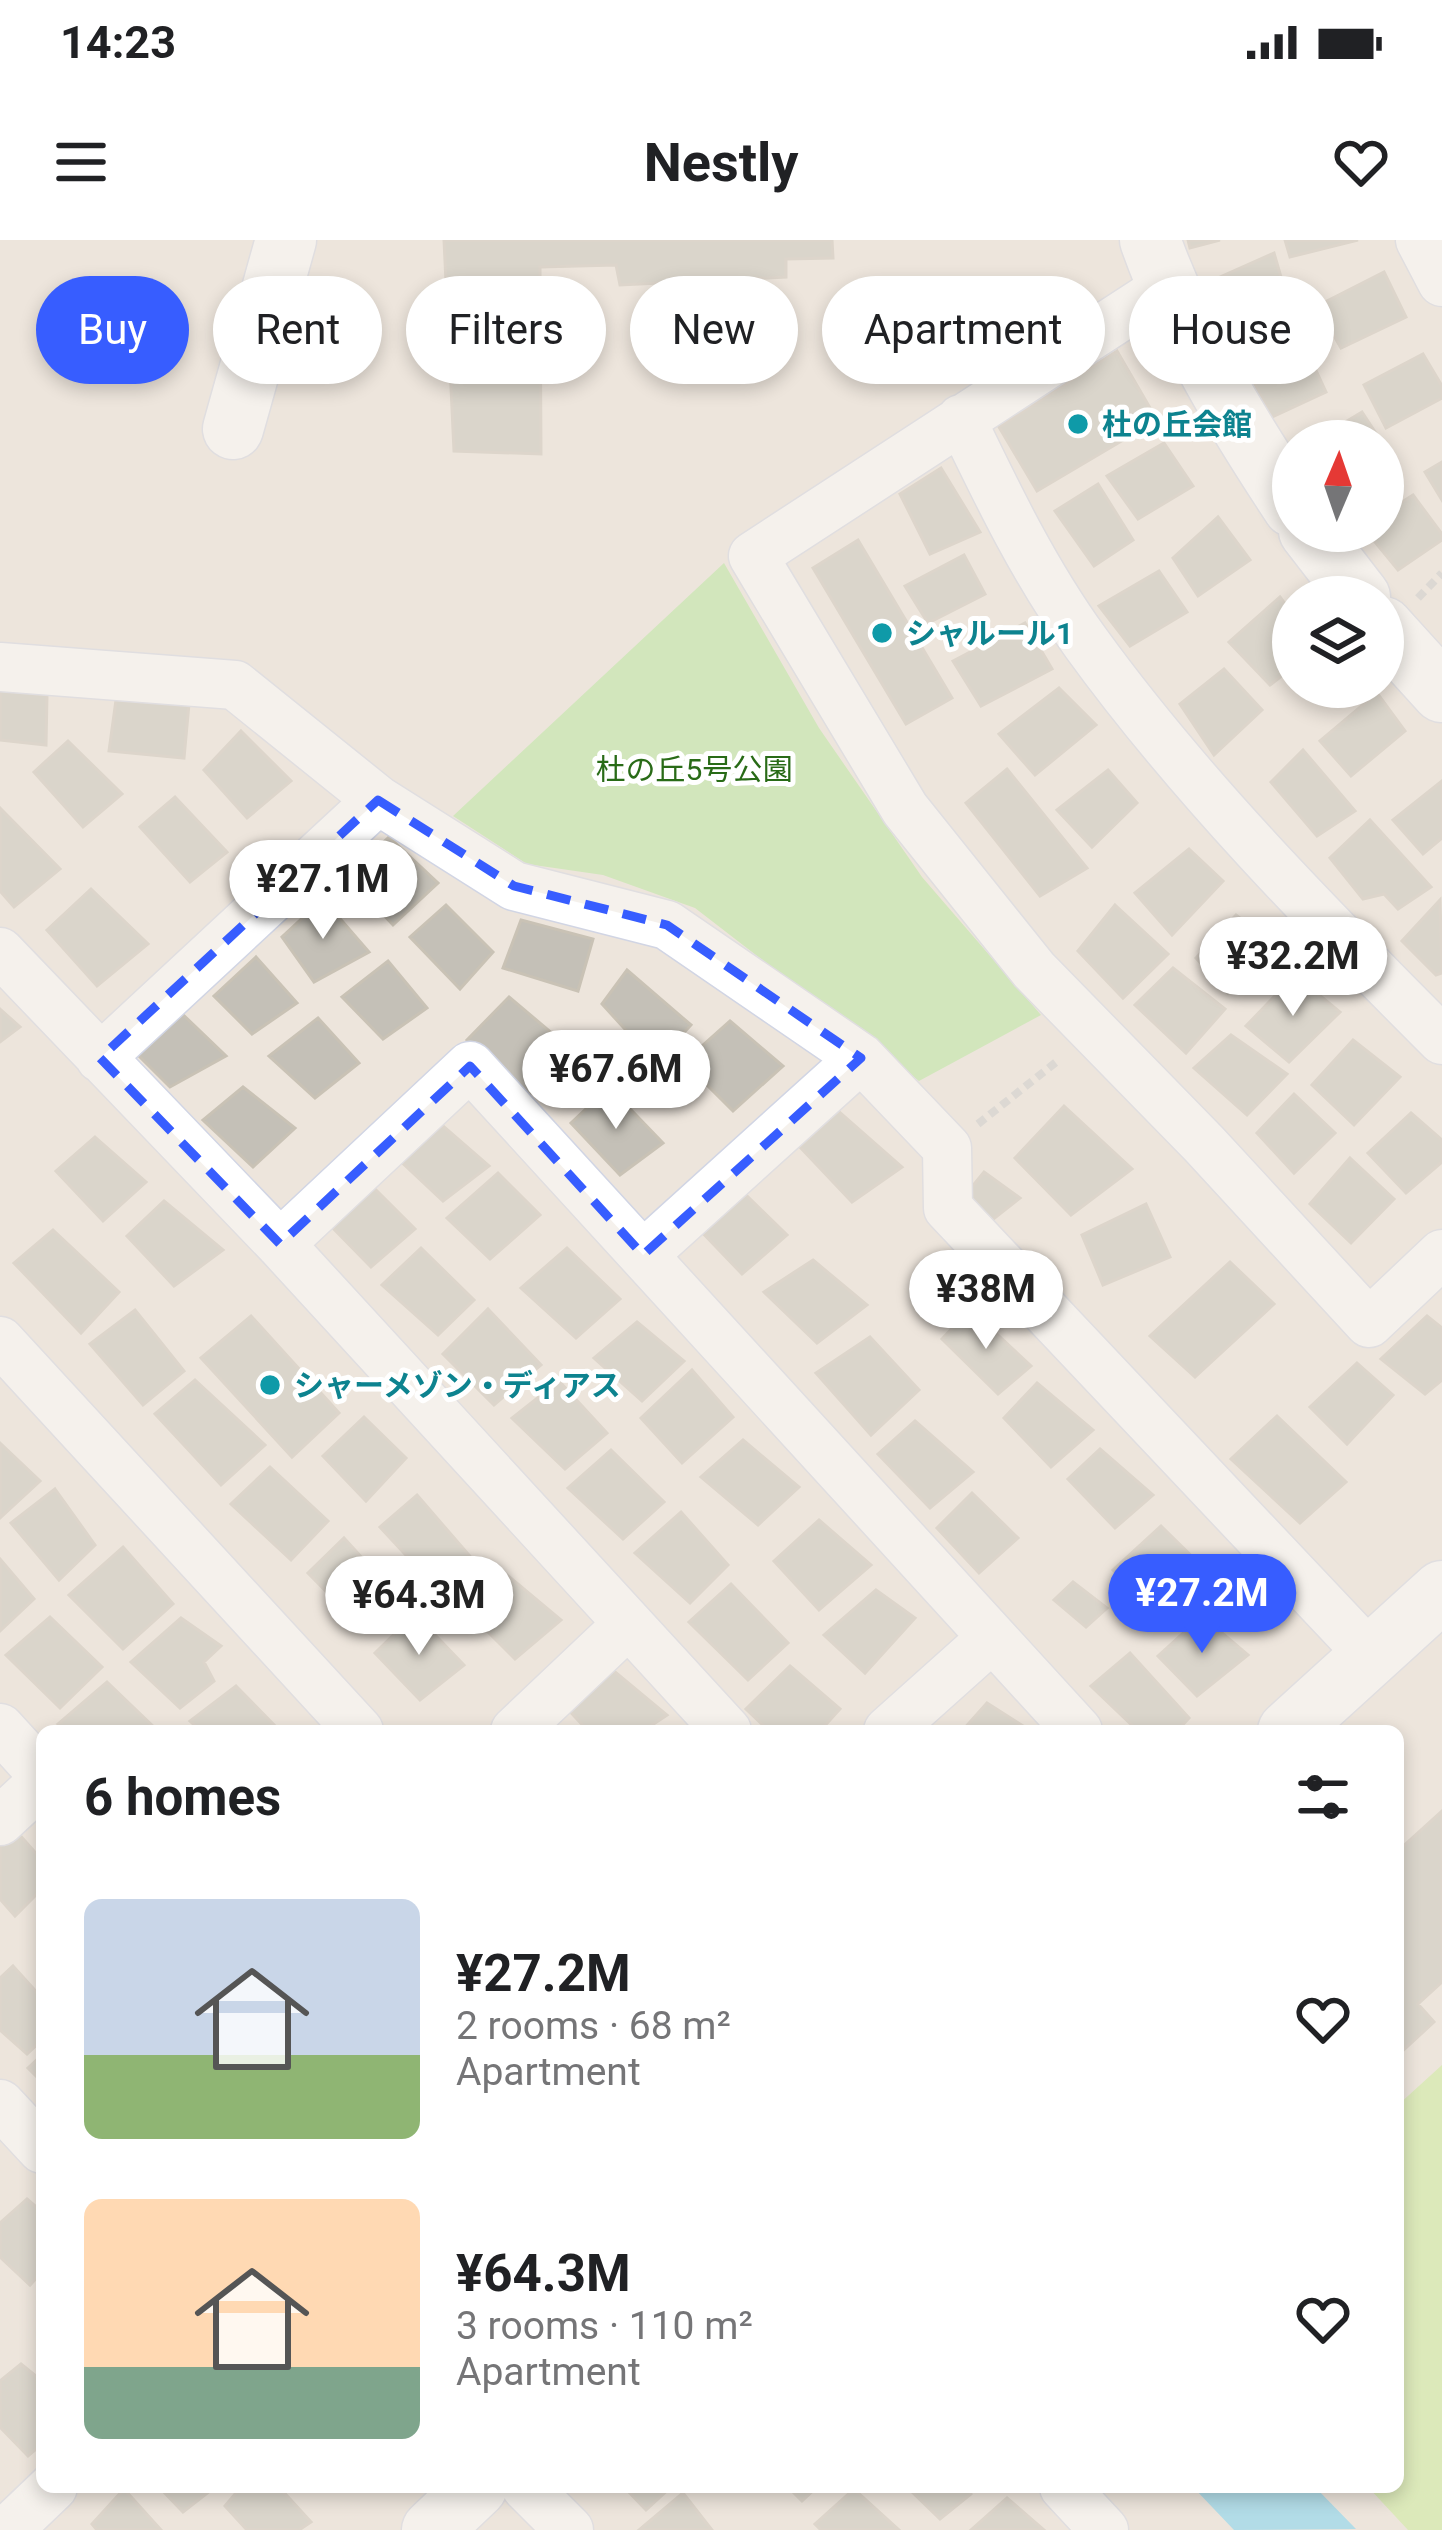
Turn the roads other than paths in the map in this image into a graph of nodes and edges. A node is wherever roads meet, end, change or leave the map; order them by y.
1 (286, 240) edge
2 (1420, 240) edge
3 (1158, 263) edge
4 (1442, 282) edge
5 (961, 418) junction
6 (233, 429) dead end
7 (1272, 475) edge
8 (1325, 552) edge
9 (1344, 576) edge
10 (1404, 650) edge
11 (0, 667) edge
12 (1442, 692) edge
13 (378, 800) junction
14 (0, 952) edge
15 (1442, 1040) edge
16 (100, 1058) junction
17 (861, 1058) junction
18 (280, 1244) junction
19 (1442, 1254) edge
20 (643, 1255) junction
21 (0, 1341) edge
22 (1442, 1591) edge
23 (628, 1624) junction
24 (992, 1638) junction
25 (1372, 1657) junction
26 (353, 1725) edge
27 (520, 1725) edge
28 (721, 1725) edge
29 (894, 1725) edge
30 (1072, 1725) edge
31 (1295, 1725) edge
32 (0, 1729) edge
33 (36, 1771) edge
34 (36, 1784) edge
35 (0, 1821) edge
36 (0, 2104) edge
37 (36, 2143) edge
38 (46, 2493) edge
39 (471, 2493) edge
40 (532, 2493) edge
41 (1070, 2493) edge
42 (9, 2524) edge
43 (432, 2530) edge
44 (569, 2530) edge
45 (1104, 2530) edge

1 - 6 street
2 - 4 street
3 - 5 street
3 - 7 street
5 - 15 street
5 - 19 street
8 - 9 street
10 - 12 street
11 - 13 street
13 - 16 street
13 - 17 street
14 - 16 street
16 - 18 street
17 - 20 street
17 - 25 street
18 - 20 street
18 - 23 street
20 - 24 street
21 - 26 street
22 - 25 street
23 - 27 street
23 - 28 street
24 - 29 street
24 - 30 street
25 - 31 street
32 - 33 street
34 - 35 street
36 - 37 street
38 - 42 street
39 - 43 street
40 - 44 street
41 - 45 street

